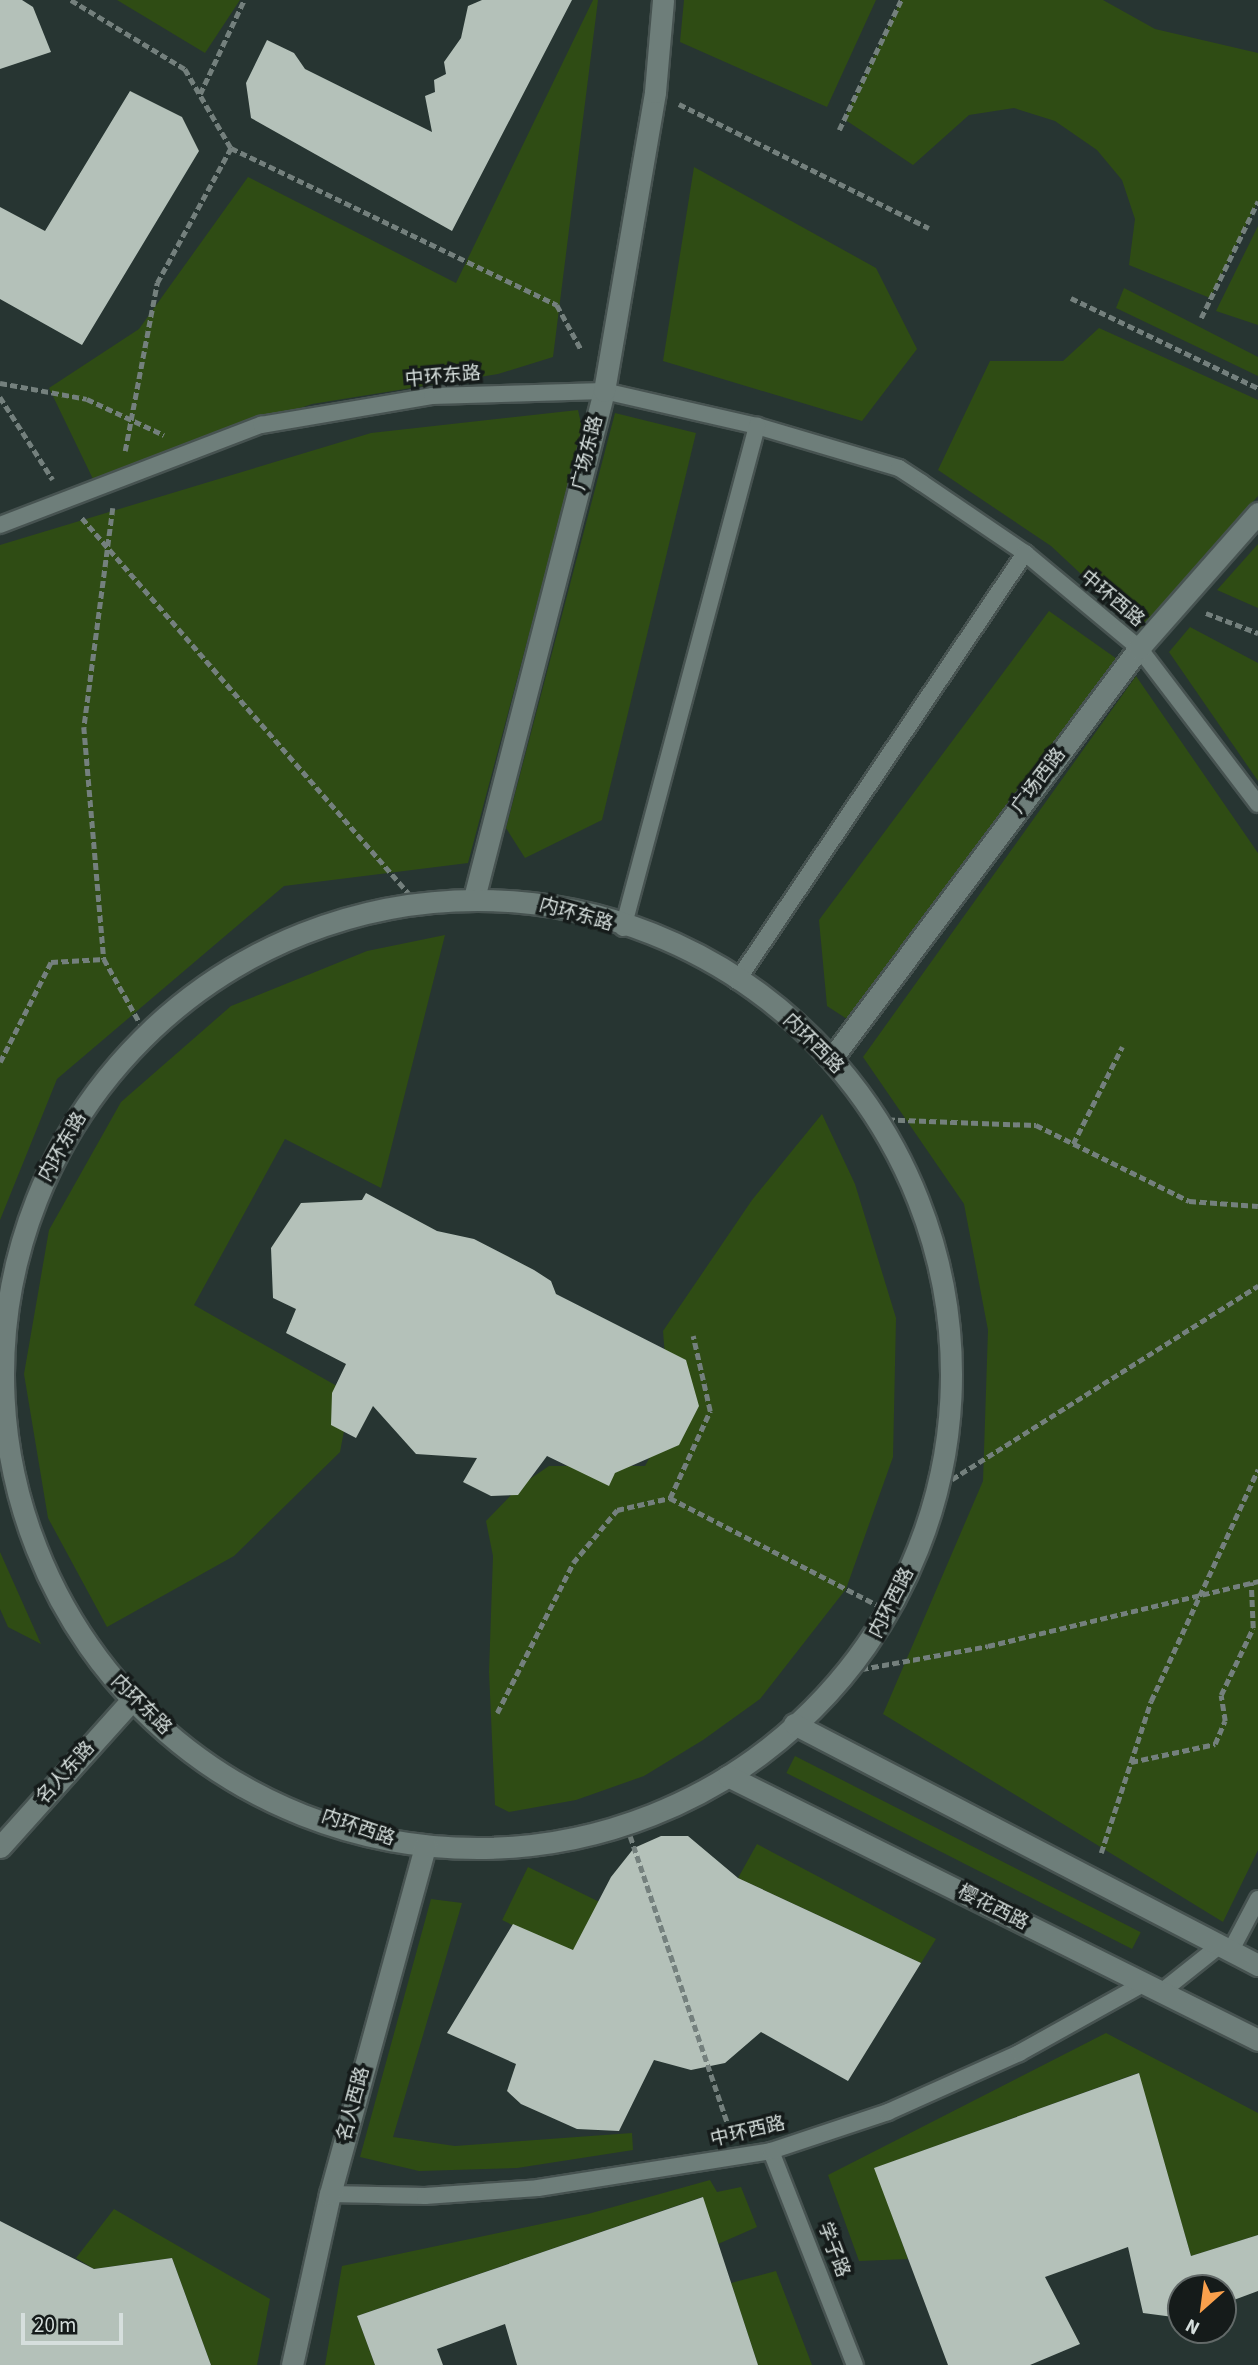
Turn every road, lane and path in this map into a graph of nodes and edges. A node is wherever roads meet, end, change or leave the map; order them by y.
1 (71, 0) edge
2 (244, 0) edge
3 (663, 0) edge
4 (901, 0) edge
5 (655, 92) junction
6 (200, 94) junction
7 (839, 130) dead end
8 (231, 148) junction
9 (1258, 201) edge
10 (929, 228) dead end
11 (1071, 298) dead end
12 (1201, 318) dead end
13 (0, 383) edge
14 (1258, 388) edge
15 (604, 391) junction
16 (0, 397) edge
17 (131, 419) junction
18 (757, 426) junction
19 (197, 450) junction
20 (899, 468) joint
21 (120, 479) junction
22 (66, 500) junction
23 (1258, 513) edge
24 (0, 525) edge
25 (104, 544) junction
26 (1025, 553) junction
27 (1202, 612) dead end
28 (1258, 634) edge
29 (1139, 648) junction
30 (1258, 804) edge
31 (474, 898) junction
32 (417, 903) junction
33 (623, 928) junction
34 (104, 959) junction
35 (707, 965) joint
36 (737, 981) junction
37 (145, 1032) junction
38 (1122, 1047) dead end
39 (832, 1058) junction
40 (0, 1062) edge
41 (877, 1119) junction
42 (1073, 1144) junction
43 (1258, 1206) edge
44 (1258, 1286) edge
45 (693, 1336) dead end
46 (1, 1355) edge
47 (2, 1441) edge
48 (1258, 1469) edge
49 (943, 1485) junction
50 (670, 1498) junction
51 (1258, 1581) edge
52 (1251, 1582) junction
53 (1204, 1590) junction
54 (891, 1612) junction
55 (851, 1671) junction
56 (132, 1700) junction
57 (497, 1713) dead end
58 (794, 1724) junction
59 (1131, 1762) junction
60 (728, 1776) junction
61 (253, 1788) joint
62 (627, 1826) junction
63 (425, 1846) junction
64 (0, 1847) edge
65 (1092, 1880) junction
66 (1258, 1899) edge
67 (1225, 1949) junction
68 (1258, 1965) edge
69 (1152, 1989) junction
70 (1258, 2040) edge
71 (772, 2151) junction
72 (739, 2158) junction
73 (330, 2194) junction
74 (292, 2365) edge
75 (855, 2365) edge

1 - 6 path
2 - 6 path
3 - 5 street, 广场东路
4 - 7 path
5 - 10 path
5 - 15 street, 广场东路
6 - 8 path
8 - 15 path
8 - 17 path
9 - 12 path
11 - 14 path
13 - 17 path
15 - 18 lane, 中环东路
15 - 19 lane, 中环东路
15 - 31 street, 广场东路
16 - 22 path
17 - 19 path
17 - 21 path
18 - 20 lane, 中环东路
18 - 33 lane
19 - 21 lane, 中环东路
20 - 26 lane, 中环西路
21 - 22 lane, 中环东路
21 - 25 path
22 - 24 lane, 中环东路
22 - 25 path
23 - 29 street, 广场西路
25 - 32 path
25 - 34 path
26 - 29 lane, 中环西路
26 - 36 lane
27 - 28 path
29 - 30 lane, 中环西路
29 - 39 street, 广场西路
31 - 32 street, 内环东路
31 - 33 street, 内环东路
32 - 37 street, 内环东路
33 - 35 street, 内环东路
34 - 37 path
34 - 40 path
35 - 36 street, 内环西路
36 - 39 street, 内环西路
37 - 46 street, 内环东路
38 - 42 path
39 - 41 street, 内环西路
41 - 42 path
41 - 49 street, 内环西路
42 - 43 path
44 - 49 path
45 - 50 path
46 - 47 street, 内环东路
47 - 56 street, 内环东路
48 - 53 path
49 - 54 street, 内环西路
50 - 54 path
50 - 57 path
51 - 52 path
52 - 53 path
52 - 59 path
53 - 55 path
53 - 59 path
54 - 55 street, 内环西路
55 - 58 street, 内环西路
56 - 61 street, 内环东路
56 - 64 street, 名人东路
58 - 60 street, 内环西路
58 - 65 street
59 - 65 path
60 - 62 street, 内环西路
60 - 69 street, 樱花西路
61 - 63 street, 内环西路
62 - 63 street, 内环西路
62 - 72 path
63 - 73 street, 名人西路
65 - 67 street
66 - 67 lane, 中环西路
67 - 68 street
67 - 69 lane, 中环西路
69 - 70 street, 樱花西路
69 - 71 lane, 中环西路
71 - 72 lane, 中环西路
71 - 75 lane, 学子路
72 - 73 lane, 中环西路
73 - 74 street, 名人西路

